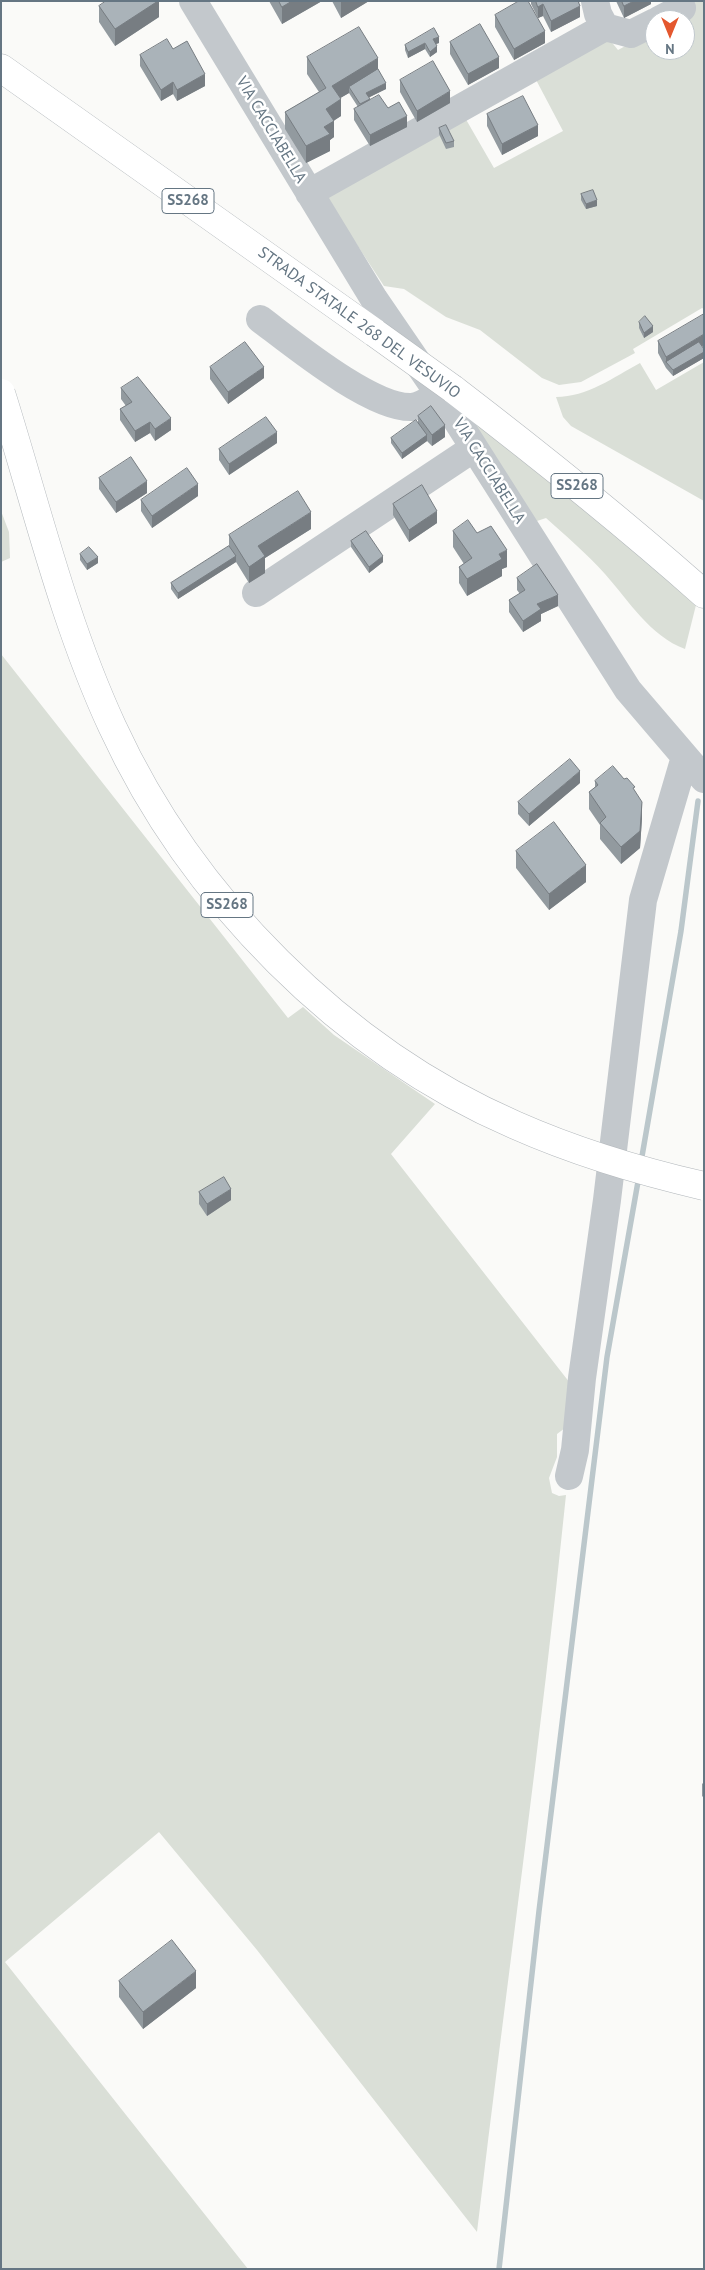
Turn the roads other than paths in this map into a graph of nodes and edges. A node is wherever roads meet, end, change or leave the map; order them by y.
1 (193, 1) edge
2 (595, 1) edge
3 (605, 27) junction
4 (645, 27) edge
5 (1, 68) edge
6 (309, 194) junction
7 (260, 319) dead end
8 (446, 392) junction
9 (1, 393) edge
10 (474, 448) junction
11 (700, 591) edge
12 (256, 592) dead end
13 (685, 757) junction
14 (704, 779) edge
15 (704, 1186) edge
16 (569, 1476) dead end

1 - 6 street, VIA CACCIABELLA
2 - 3 street
3 - 4 street
3 - 6 street
5 - 8 highway, STRADA STATALE 268 DEL VESUVIO / SS268, bridge
6 - 8 street, VIA CACCIABELLA
7 - 8 street
8 - 10 street, VIA CACCIABELLA
8 - 11 highway, STRADA STATALE 268 DEL VESUVIO / SS268
9 - 15 highway, SS268, bridge
10 - 12 street
10 - 13 street, VIA CACCIABELLA
13 - 14 street, VIA CACCIABELLA
13 - 16 street

